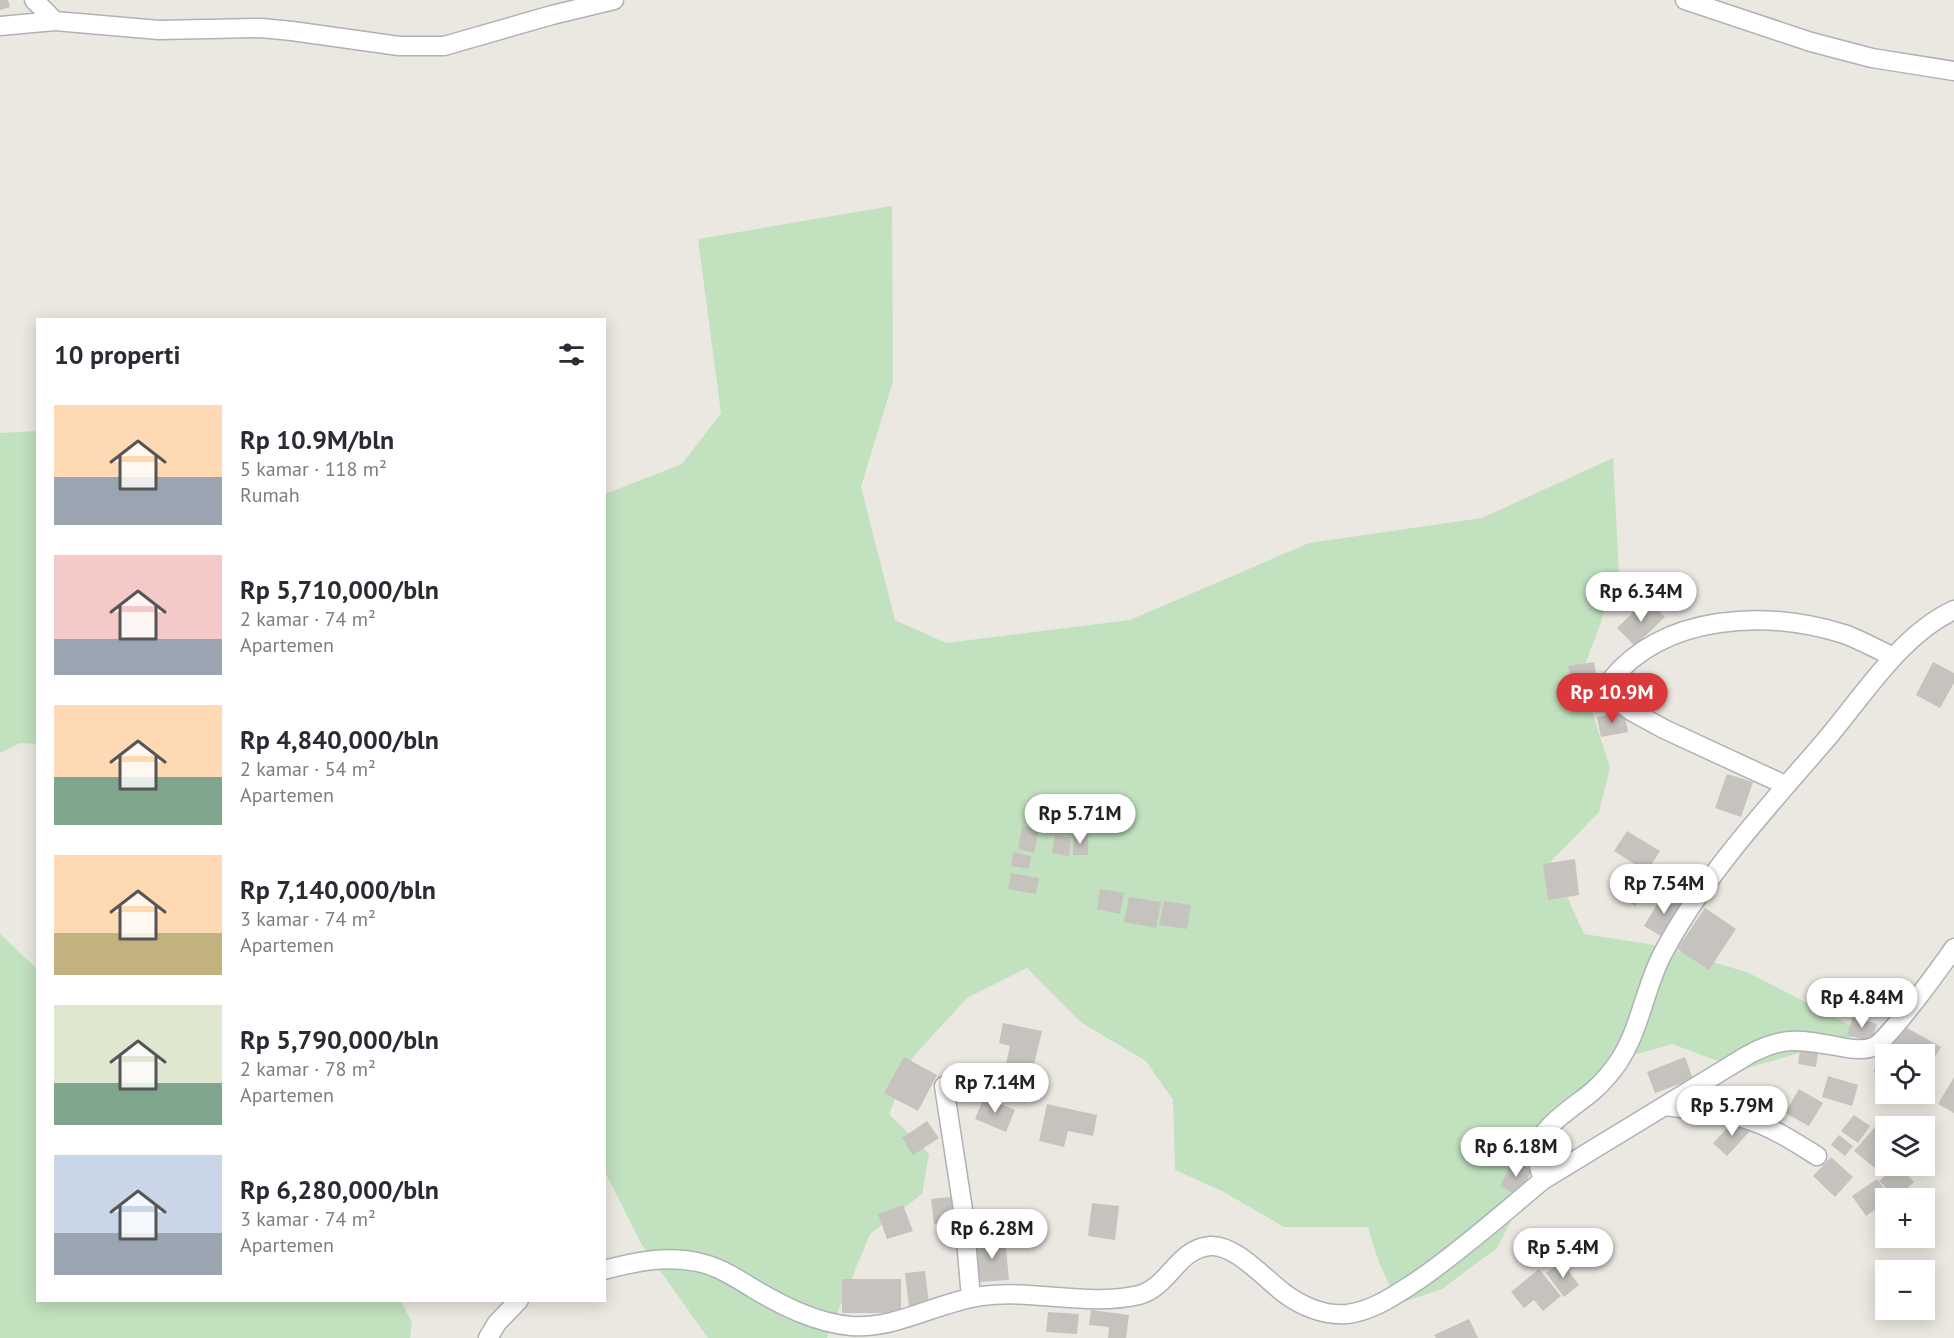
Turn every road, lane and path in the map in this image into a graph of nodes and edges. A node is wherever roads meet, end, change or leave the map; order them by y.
1 (34, 0) edge
2 (614, 0) edge
3 (1685, 0) edge
4 (55, 21) junction
5 (0, 26) edge
6 (1954, 71) edge
7 (1954, 610) edge
8 (1894, 657) junction
9 (1785, 785) junction
10 (1954, 948) edge
11 (944, 1086) dead end
12 (1665, 1106) junction
13 (1817, 1156) dead end
14 (1543, 1180) junction
15 (606, 1270) edge
16 (971, 1298) junction
17 (517, 1302) edge
18 (488, 1338) edge

1 - 4 street
2 - 4 street
3 - 6 street
4 - 5 street
7 - 8 street
8 - 9 street
8 - 9 street
9 - 14 street
10 - 12 street
11 - 16 street
12 - 13 street
12 - 14 street
14 - 16 street
15 - 16 street
17 - 18 street

